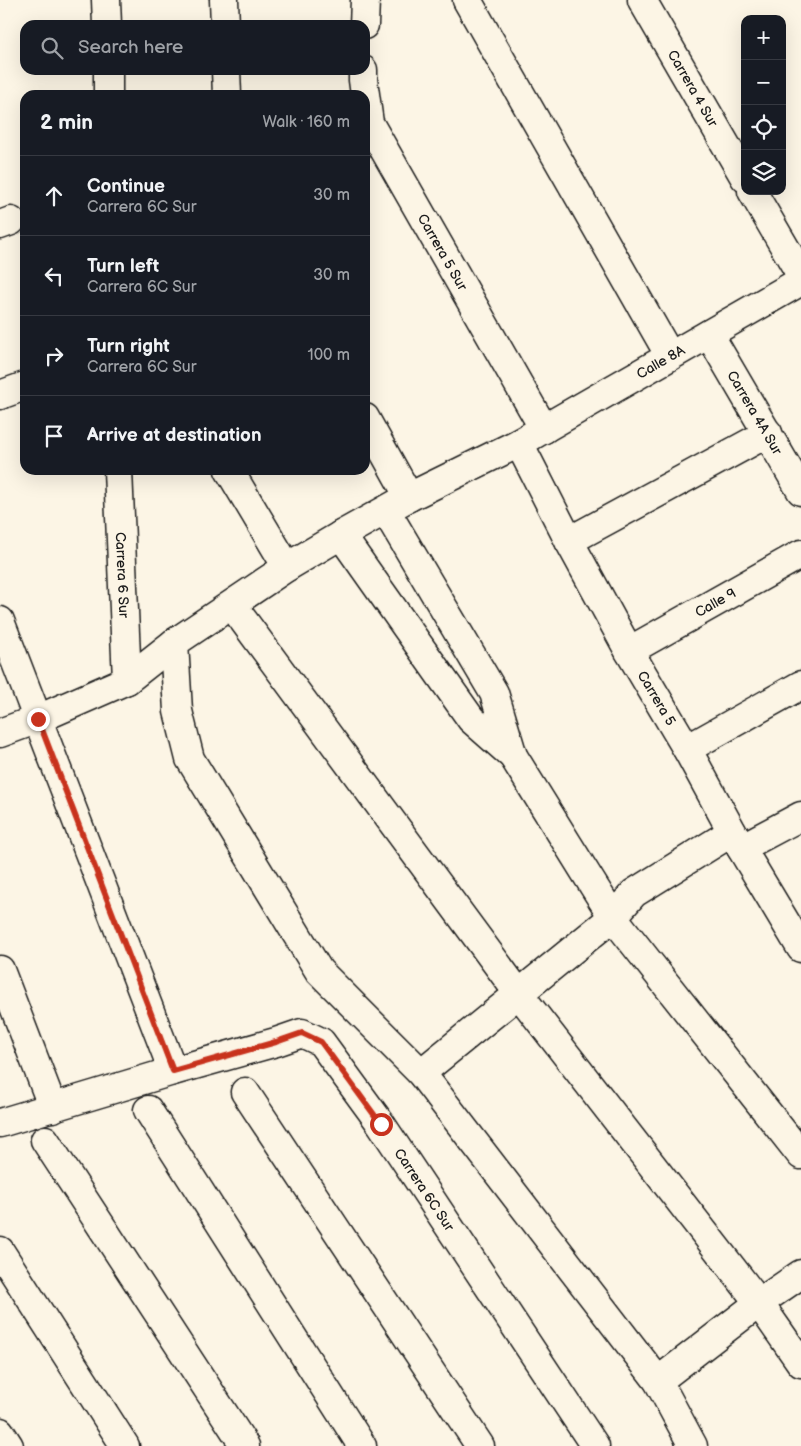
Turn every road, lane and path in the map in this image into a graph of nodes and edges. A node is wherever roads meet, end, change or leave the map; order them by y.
1 (106, 0) edge
2 (224, 0) edge
3 (365, 0) edge
4 (467, 0) edge
5 (642, 0) edge
6 (107, 20) edge
7 (225, 20) edge
8 (364, 20) edge
9 (108, 75) edge
10 (226, 75) edge
11 (363, 75) edge
12 (108, 90) edge
13 (227, 90) edge
14 (364, 90) edge
15 (370, 125) edge
16 (741, 171) edge
17 (754, 195) edge
18 (801, 275) edge
19 (801, 282) edge
20 (709, 334) junction
21 (670, 356) junction
22 (20, 388) edge
23 (0, 395) edge
24 (544, 429) junction
25 (370, 431) edge
26 (768, 433) junction
27 (519, 443) junction
28 (118, 475) edge
29 (232, 475) edge
30 (801, 491) edge
31 (398, 504) junction
32 (342, 535) junction
33 (569, 541) junction
34 (801, 554) edge
35 (287, 567) junction
36 (232, 605) junction
37 (0, 621) edge
38 (174, 643) junction
39 (629, 651) junction
40 (127, 680) junction
41 (801, 685) edge
42 (38, 719) junction
43 (0, 733) edge
44 (687, 750) junction
45 (513, 756) junction
46 (801, 816) edge
47 (736, 840) junction
48 (613, 917) junction
49 (801, 948) edge
50 (0, 970) edge
51 (519, 994) junction
52 (173, 1071) junction
53 (422, 1073) junction
54 (245, 1092) dead end
55 (53, 1108) junction
56 (148, 1110) dead end
57 (0, 1123) edge
58 (45, 1140) dead end
59 (801, 1155) edge
60 (0, 1251) edge
61 (801, 1274) edge
62 (759, 1303) junction
63 (801, 1363) edge
64 (658, 1381) junction
65 (0, 1432) edge
66 (9, 1446) edge
67 (125, 1446) edge
68 (245, 1446) edge
69 (362, 1446) edge
70 (480, 1446) edge
71 (595, 1446) edge
72 (693, 1446) edge

1 - 6 street
2 - 7 street
3 - 8 street
4 - 21 street
5 - 16 street, Carrera 4 Sur
9 - 12 street
10 - 13 street
11 - 14 street, Carrera 5 Sur
15 - 24 street, Carrera 5 Sur
17 - 18 street
19 - 20 street, Calle 8A
20 - 21 street, Calle 8A
20 - 26 street, Carrera 4A Sur
21 - 24 street, Calle 8A
22 - 23 street
24 - 27 street, Calle 8A
25 - 31 street
26 - 30 street, Carrera 4A Sur
26 - 33 street
27 - 31 street, Calle 8A
27 - 33 street, Carrera 5
28 - 40 street, Carrera 6 Sur
29 - 35 street
31 - 32 street, Calle 8A
31 - 45 street
32 - 35 street, Calle 8A
32 - 45 street
33 - 39 street, Carrera 5
34 - 39 street, Calle 9
35 - 36 street, Calle 8A
36 - 38 street, Calle 8A
36 - 51 street
37 - 42 street
38 - 40 street, Calle 8A
38 - 53 street
39 - 44 street, Carrera 5
40 - 42 street, Calle 8A
41 - 44 street
42 - 43 street, Calle 8A
42 - 52 street
44 - 47 street, Carrera 5
45 - 48 street
46 - 47 street
47 - 48 street
47 - 49 street, Carrera 5
48 - 51 street
48 - 59 street
50 - 55 street
51 - 53 street
51 - 62 street
52 - 55 street, Carrera 6C Sur
52 - 71 street, Carrera 6C Sur
53 - 64 street
54 - 70 street
55 - 57 street, Carrera 6C Sur
56 - 69 street
58 - 68 street
60 - 67 street
61 - 62 street
62 - 63 street
62 - 64 street
64 - 72 street
65 - 66 street

